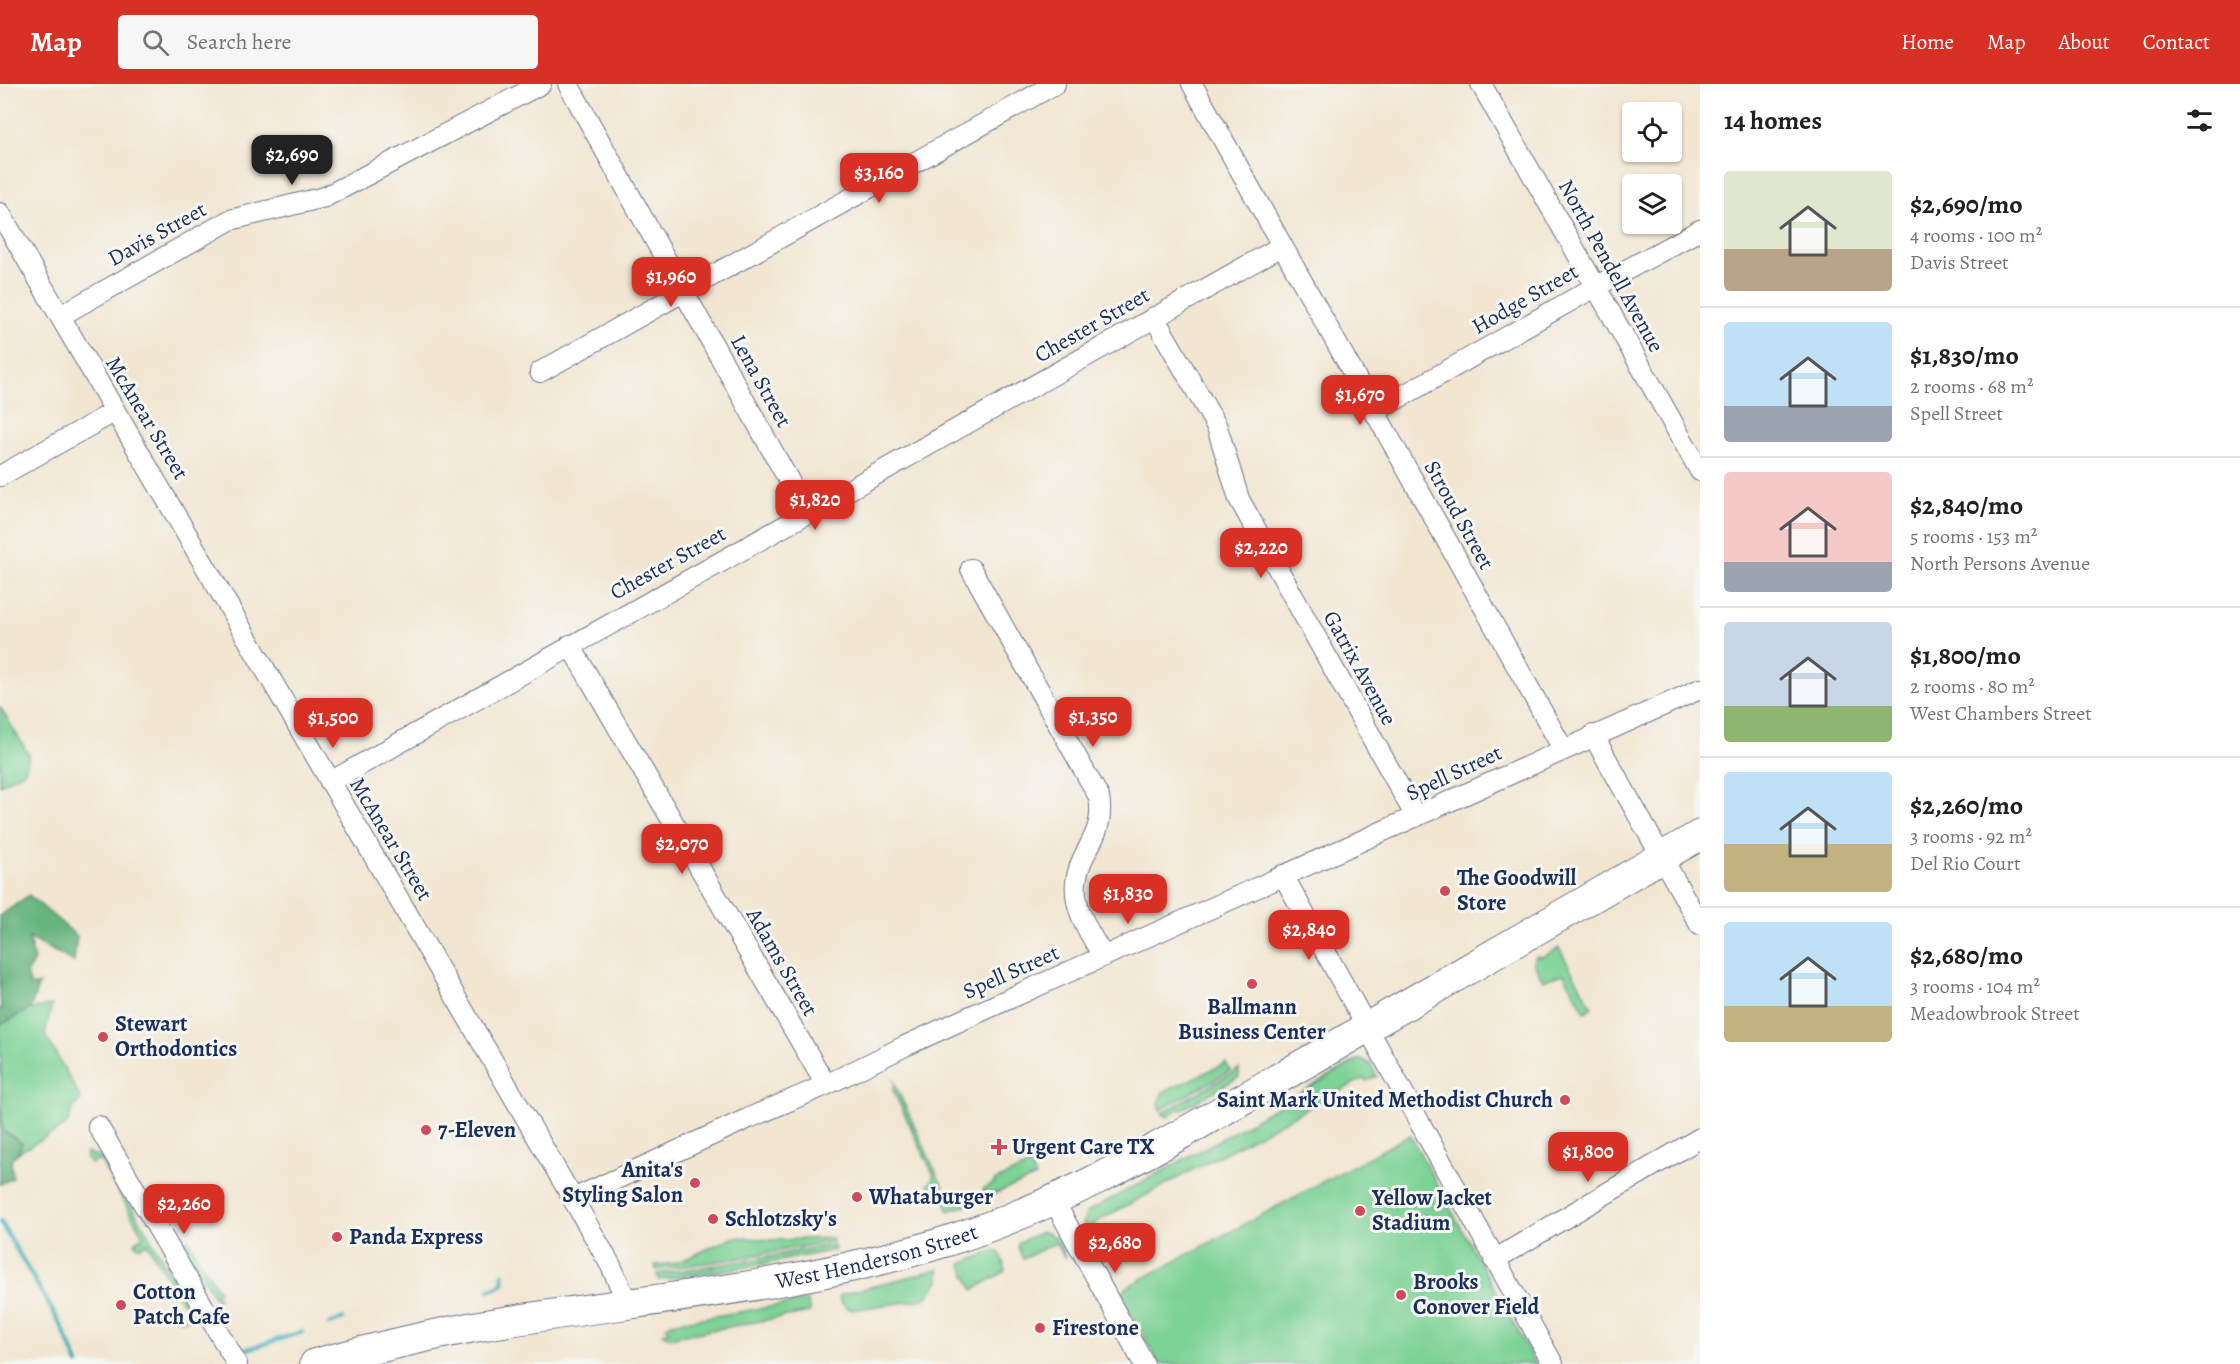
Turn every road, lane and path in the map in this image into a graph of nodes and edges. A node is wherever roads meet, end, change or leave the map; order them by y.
1 (541, 84) edge
2 (568, 84) edge
3 (1055, 84) edge
4 (1192, 84) edge
5 (1482, 84) edge
6 (0, 213) edge
7 (1700, 230) edge
8 (6, 236) edge
9 (1282, 246) junction
10 (1595, 287) junction
11 (684, 292) junction
12 (60, 316) junction
13 (1154, 317) junction
14 (540, 372) dead end
15 (114, 412) junction
16 (1374, 412) junction
17 (1700, 471) edge
18 (0, 476) edge
19 (807, 513) junction
20 (970, 568) dead end
21 (570, 645) junction
22 (1700, 689) edge
23 (1593, 735) junction
24 (1563, 749) junction
25 (330, 782) junction
26 (1416, 817) junction
27 (1700, 835) edge
28 (1662, 857) junction
29 (1283, 875) junction
30 (1700, 925) edge
31 (1103, 956) junction
32 (1367, 1028) junction
33 (826, 1085) junction
34 (98, 1126) dead end
35 (1700, 1138) edge
36 (573, 1199) junction
37 (1054, 1201) junction
38 (1494, 1260) junction
39 (628, 1304) junction
40 (237, 1364) edge
41 (315, 1364) edge
42 (1144, 1364) edge
43 (1553, 1364) edge

1 - 12 street, Davis Street
2 - 11 street, Lena Street
3 - 11 street
4 - 9 street, Stroud Street
5 - 10 street, North Pendell Avenue
6 - 8 street, McAnear Street
7 - 10 street, Hodge Street
8 - 12 street, McAnear Street
9 - 13 street, Chester Street
9 - 16 street, Stroud Street
10 - 16 street, Hodge Street
10 - 17 street, North Pendell Avenue
11 - 14 street
11 - 19 street, Lena Street
12 - 15 street, McAnear Street
13 - 19 street, Chester Street
13 - 26 street, Gatrix Avenue
15 - 18 street
15 - 25 street, McAnear Street
16 - 24 street, Stroud Street
19 - 21 street, Chester Street
20 - 31 street
21 - 25 street, Chester Street
21 - 33 street, Adams Street
22 - 23 street, Spell Street
23 - 24 street, Spell Street
23 - 28 street
24 - 26 street, Spell Street
25 - 36 street, McAnear Street
26 - 29 street, Spell Street
27 - 28 main road, West Henderson Street
28 - 30 street
28 - 32 main road, West Henderson Street
29 - 31 street, Spell Street
29 - 32 street
31 - 33 street, Spell Street
32 - 37 main road, West Henderson Street
32 - 38 street
33 - 36 street, Spell Street
34 - 40 street
35 - 38 street
36 - 39 street, McAnear Street
37 - 39 main road, West Henderson Street
37 - 42 street
38 - 43 street
39 - 41 main road, West Henderson Street

